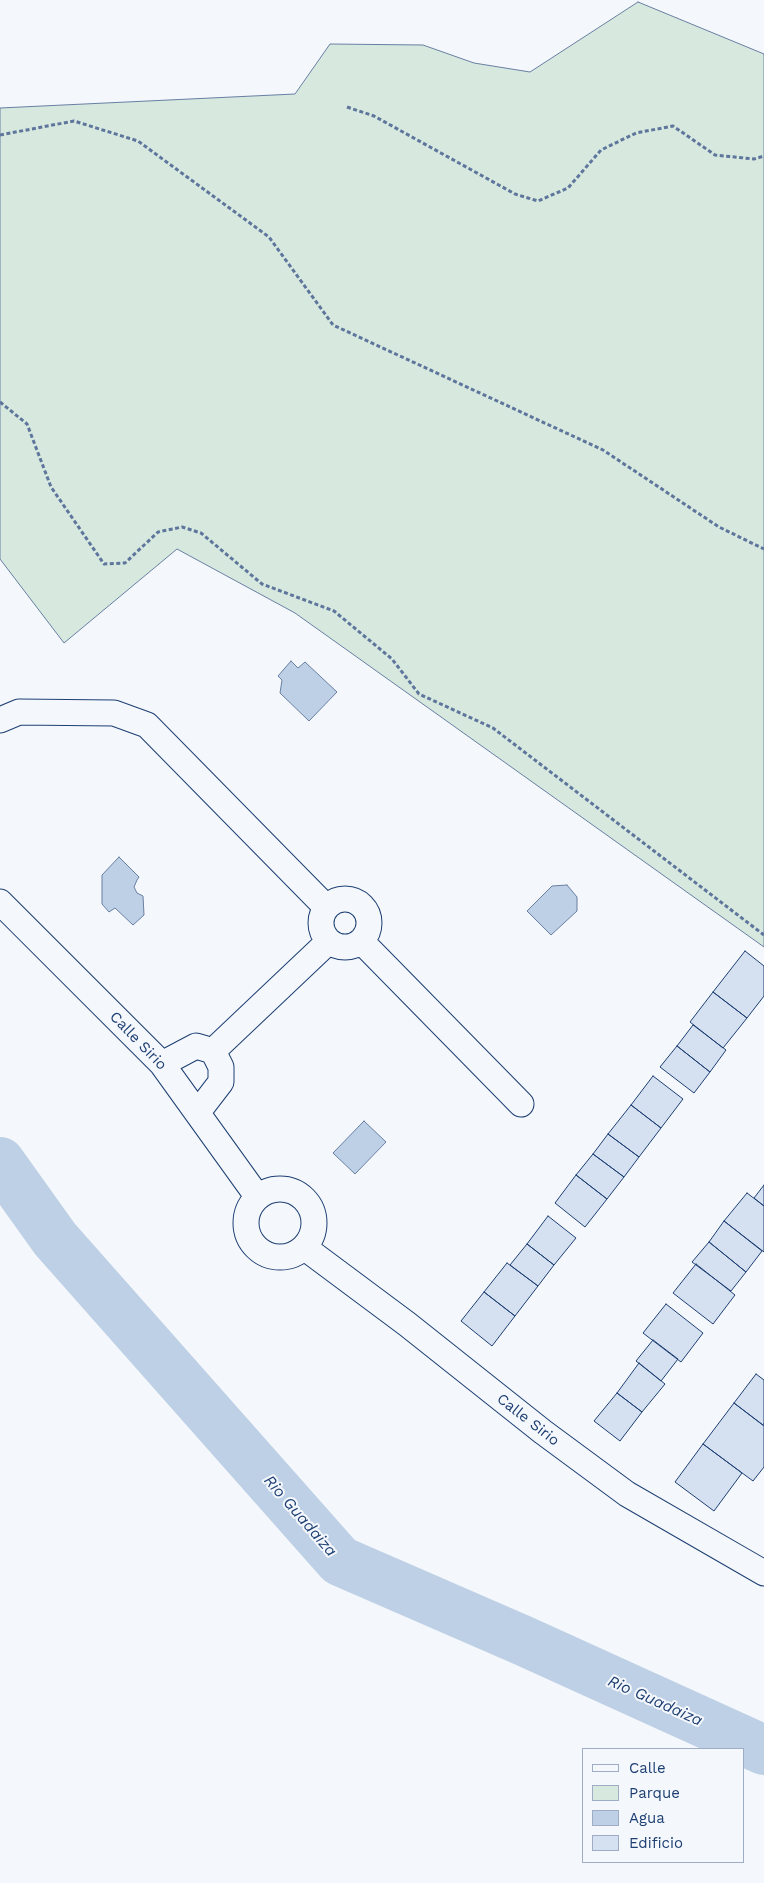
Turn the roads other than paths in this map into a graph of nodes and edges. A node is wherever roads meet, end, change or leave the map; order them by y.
1 (0, 720) edge
2 (0, 902) edge
3 (326, 907) junction
4 (328, 942) junction
5 (362, 942) junction
6 (213, 1051) junction
7 (162, 1064) junction
8 (521, 1104) dead end
9 (198, 1112) junction
10 (257, 1196) junction
11 (304, 1248) junction
12 (764, 1573) edge

1 - 3 street
2 - 7 street, Calle Sirio
3 - 4 street
3 - 5 street
4 - 5 street
4 - 6 street
5 - 8 street
6 - 7 street
6 - 9 street
7 - 9 street, Calle Sirio
9 - 10 street, Calle Sirio
10 - 11 street
10 - 11 street
11 - 12 street, Calle Sirio

